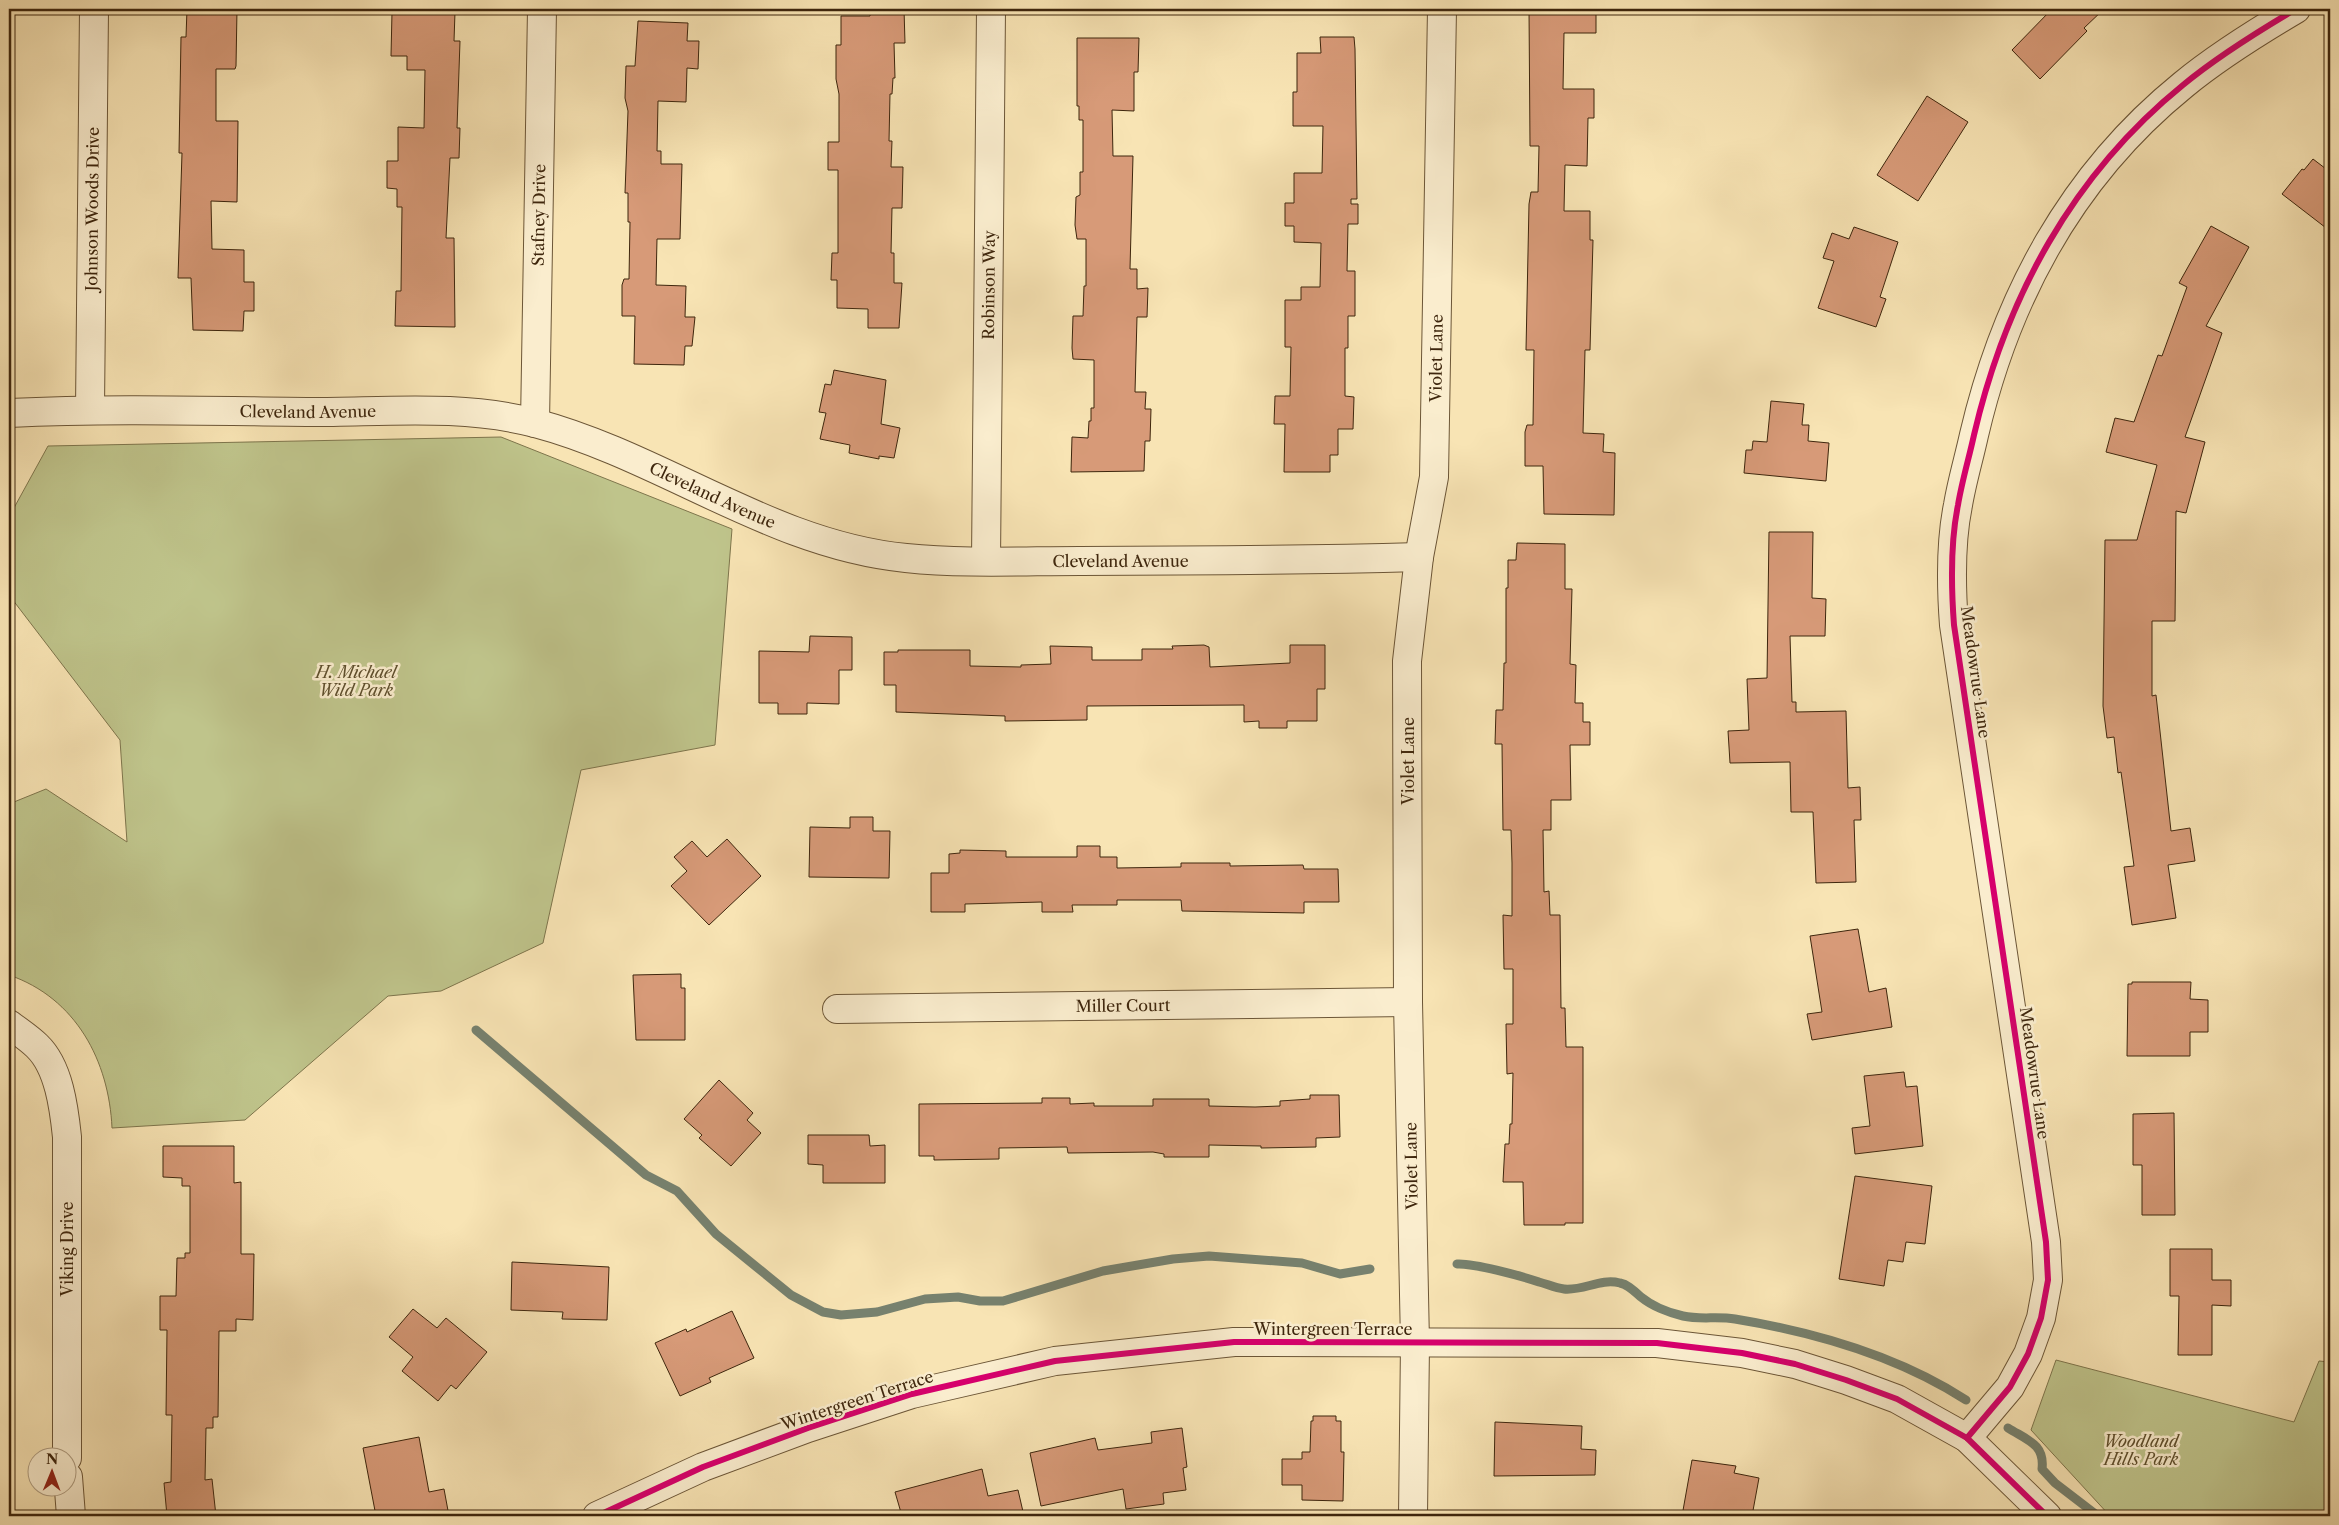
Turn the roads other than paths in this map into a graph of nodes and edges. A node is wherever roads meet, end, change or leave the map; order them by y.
1 (94, 9) edge
2 (542, 9) edge
3 (991, 9) edge
4 (1442, 9) edge
5 (2296, 9) edge
6 (90, 409) junction
7 (9, 414) edge
8 (535, 423) junction
9 (1419, 557) junction
10 (986, 561) junction
11 (1408, 1002) junction
12 (837, 1009) dead end
13 (9, 1024) edge
14 (1415, 1343) junction
15 (1966, 1438) junction
16 (67, 1448) edge
17 (70, 1498) edge
18 (601, 1515) edge
19 (71, 1516) edge
20 (1413, 1516) edge
21 (2047, 1516) edge

1 - 6 street, Johnson Woods Drive
2 - 8 street, Stafney Drive
3 - 10 street, Robinson Way
4 - 9 street, Violet Lane
5 - 15 street, Meadowrue Lane
6 - 7 street, Cleveland Avenue
6 - 8 street, Cleveland Avenue
8 - 10 street, Cleveland Avenue
9 - 10 street, Cleveland Avenue
9 - 11 street, Violet Lane
11 - 12 street, Miller Court
11 - 14 street, Violet Lane
13 - 16 street, Viking Drive
14 - 15 street, Wintergreen Terrace
14 - 18 street, Wintergreen Terrace
14 - 20 street, Violet Lane
15 - 21 street, Wintergreen Terrace
17 - 19 street

